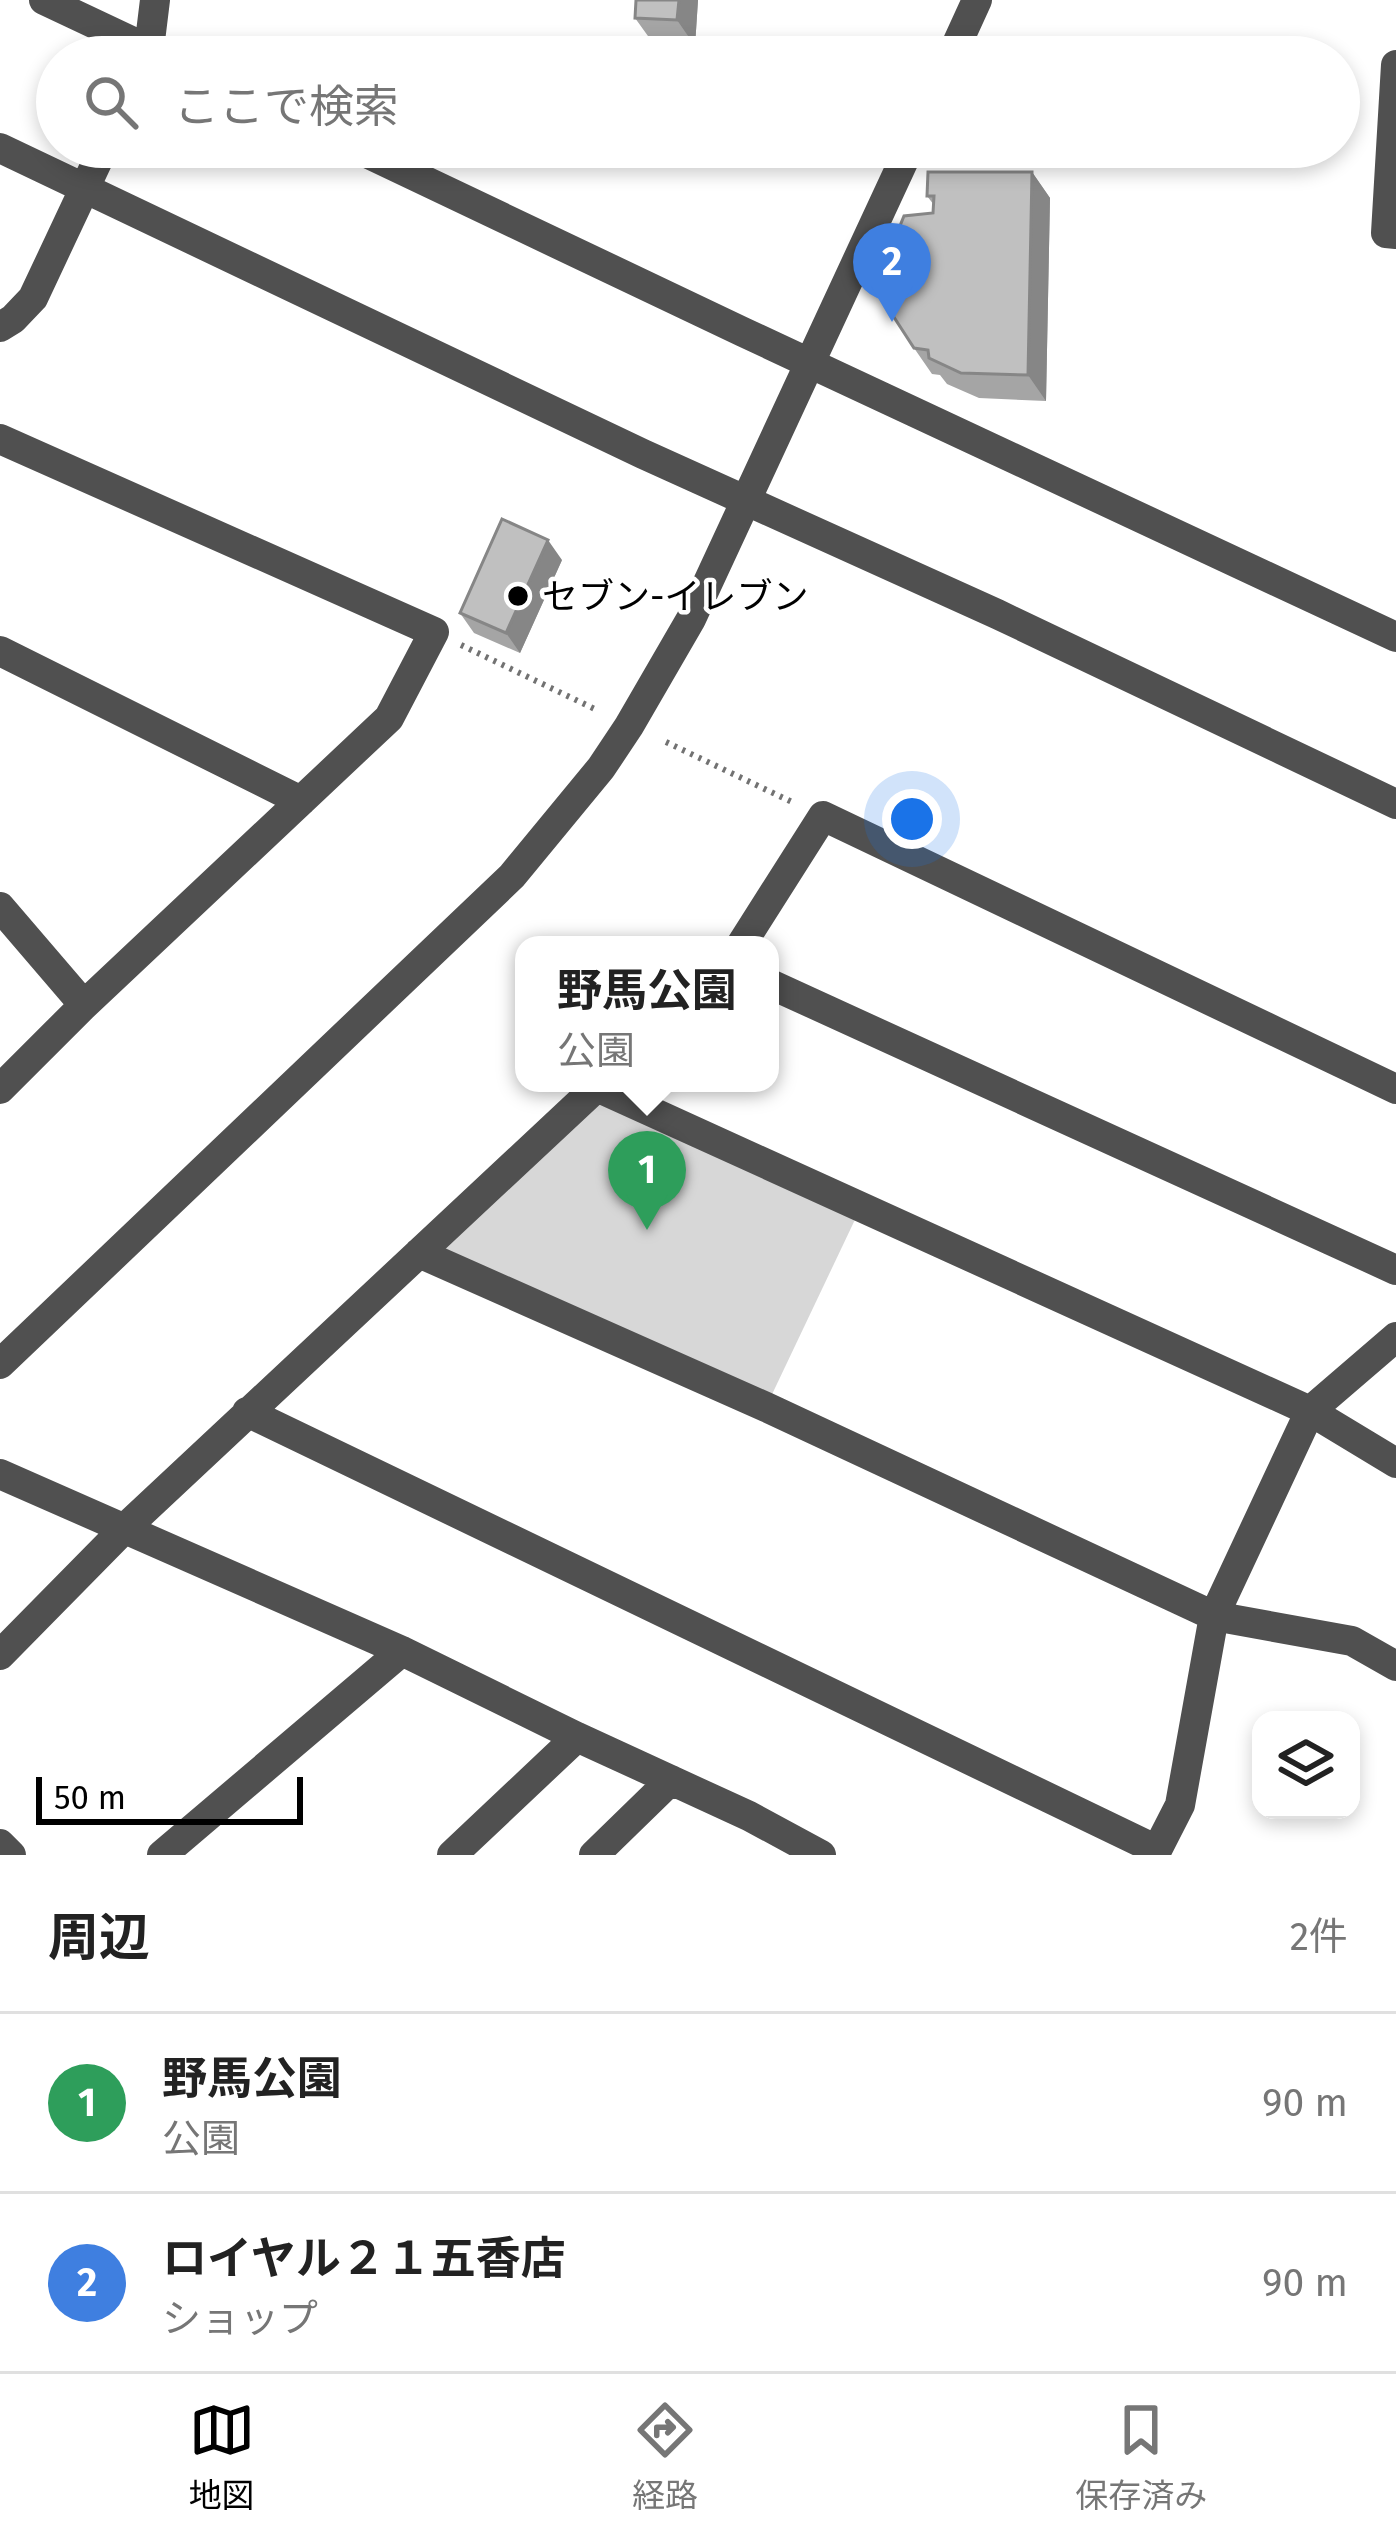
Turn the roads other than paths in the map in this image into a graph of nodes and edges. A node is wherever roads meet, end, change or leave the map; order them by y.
1 (44, 0) edge
2 (155, 0) edge
3 (977, 0) edge
4 (117, 36) edge
5 (154, 36) edge
6 (961, 36) edge
7 (1396, 65) edge
8 (0, 148) edge
9 (36, 165) edge
10 (43, 168) edge
11 (95, 168) edge
12 (398, 168) edge
13 (901, 168) edge
14 (86, 188) junction
15 (1396, 234) edge
16 (0, 327) edge
17 (812, 364) junction
18 (0, 439) edge
19 (747, 501) junction
20 (1396, 637) edge
21 (0, 651) edge
22 (302, 801) junction
23 (1396, 804) edge
24 (0, 907) edge
25 (747, 936) edge
26 (779, 988) edge
27 (84, 1006) junction
28 (0, 1089) edge
29 (1396, 1089) edge
30 (592, 1092) edge
31 (614, 1092) edge
32 (419, 1253) junction
33 (1396, 1270) edge
34 (1396, 1337) edge
35 (0, 1364) edge
36 (247, 1412) junction
37 (1310, 1412) junction
38 (1396, 1463) edge
39 (0, 1474) edge
40 (124, 1529) junction
41 (1214, 1616) junction
42 (402, 1651) junction
43 (0, 1655) edge
44 (1396, 1666) edge
45 (577, 1738) junction
46 (671, 1780) junction
47 (0, 1844) edge
48 (806, 1852) edge
49 (1156, 1852) edge
50 (11, 1855) edge
51 (162, 1855) edge
52 (452, 1855) edge
53 (594, 1855) edge

1 - 4 street
2 - 5 street
3 - 6 street
7 - 15 street
8 - 9 street
10 - 14 street
11 - 14 street
12 - 17 street
13 - 17 street
14 - 16 street
14 - 19 street
17 - 19 street
17 - 20 street
18 - 22 street
19 - 23 street
19 - 35 street
21 - 22 street
22 - 27 street
24 - 27 street
25 - 29 street
26 - 33 street
27 - 28 street
30 - 32 street
31 - 37 street
32 - 36 street
32 - 41 street
34 - 37 street
36 - 40 street
36 - 49 street
37 - 38 street
37 - 41 street
39 - 40 street
40 - 42 street
40 - 43 street
41 - 44 street
41 - 49 street
42 - 45 street
42 - 51 street
45 - 46 street
45 - 52 street
46 - 48 street
46 - 53 street
47 - 50 street

